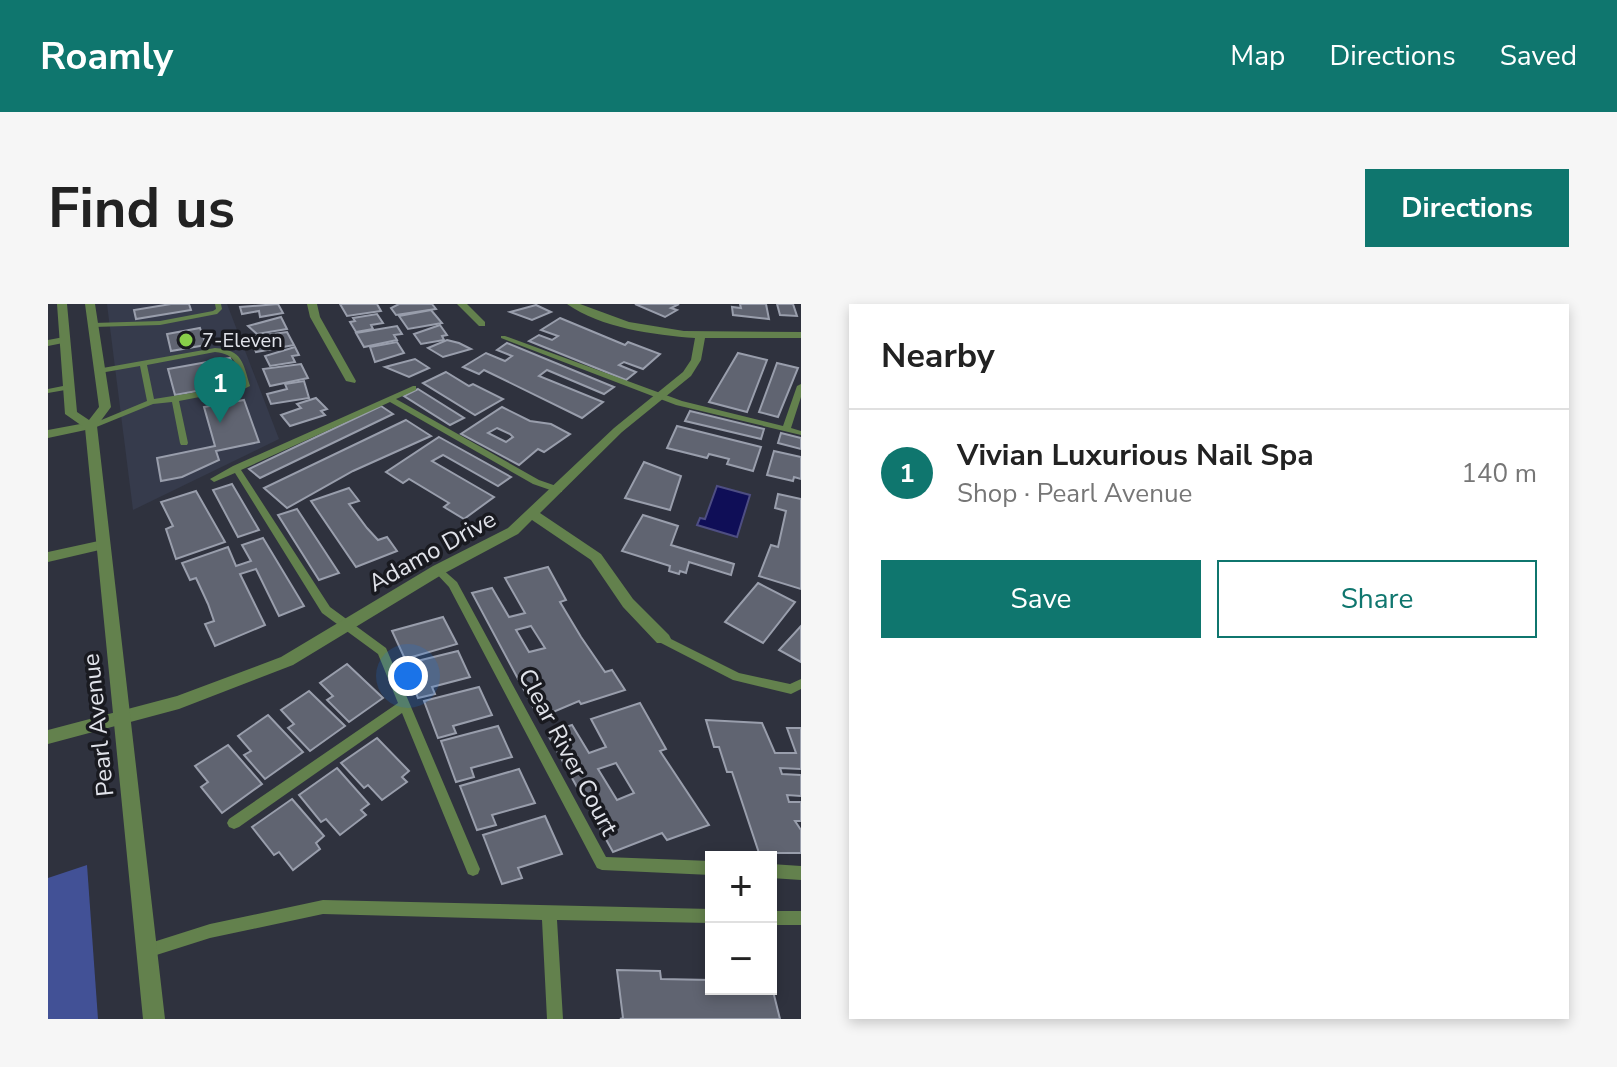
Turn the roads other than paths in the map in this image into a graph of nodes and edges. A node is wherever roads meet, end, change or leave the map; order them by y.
1 (62, 304) edge
2 (90, 304) edge
3 (218, 304) edge
4 (312, 304) edge
5 (462, 304) edge
6 (580, 305) edge
7 (482, 324) dead end
8 (93, 325) junction
9 (801, 335) edge
10 (503, 337) dead end
11 (700, 337) junction
12 (64, 340) junction
13 (48, 343) edge
14 (143, 364) junction
15 (100, 371) junction
16 (351, 381) dead end
17 (801, 386) edge
18 (68, 387) junction
19 (413, 388) dead end
20 (48, 391) edge
21 (658, 397) junction
22 (175, 399) junction
23 (391, 399) junction
24 (151, 402) junction
25 (91, 426) junction
26 (786, 430) junction
27 (801, 433) edge
28 (48, 434) edge
29 (184, 443) dead end
30 (236, 468) junction
31 (214, 479) dead end
32 (559, 490) junction
33 (533, 514) junction
34 (103, 545) junction
35 (48, 557) edge
36 (438, 570) junction
37 (346, 625) junction
38 (663, 639) joint
39 (801, 684) edge
40 (404, 705) junction
41 (122, 717) junction
42 (48, 737) edge
43 (234, 823) dead end
44 (705, 868) edge
45 (473, 869) dead end
46 (777, 871) edge
47 (801, 873) edge
48 (549, 913) junction
49 (705, 916) edge
50 (777, 918) edge
51 (801, 918) edge
52 (147, 951) junction
53 (154, 1019) edge
54 (555, 1019) edge

1 - 12 street
2 - 8 street, Pearl Avenue
3 - 8 lane
4 - 16 street
5 - 7 street
6 - 11 street
8 - 15 street, Pearl Avenue
9 - 11 street
10 - 21 lane
11 - 21 street, Adamo Drive
12 - 13 street
12 - 18 street
14 - 15 lane
14 - 22 lane
14 - 24 lane
15 - 25 street, Pearl Avenue
17 - 26 lane
18 - 20 lane
18 - 25 street
19 - 23 lane
21 - 26 lane
21 - 32 street, Adamo Drive
22 - 24 lane
22 - 29 lane
23 - 30 lane
23 - 32 lane
24 - 25 lane
25 - 28 street
25 - 34 street, Pearl Avenue
26 - 27 lane
30 - 31 lane
30 - 37 lane
32 - 33 street, Adamo Drive
33 - 36 street, Adamo Drive
33 - 38 street
34 - 35 street
34 - 41 street, Pearl Avenue
36 - 37 street, Adamo Drive
36 - 44 lane, Clear River Court
37 - 40 lane
37 - 41 street, Adamo Drive
38 - 39 lane
40 - 43 lane
40 - 45 lane
41 - 42 street, Adamo Drive
41 - 52 street, Pearl Avenue
46 - 47 lane
48 - 49 lane
48 - 52 lane
48 - 54 lane
50 - 51 lane
52 - 53 street, Pearl Avenue

